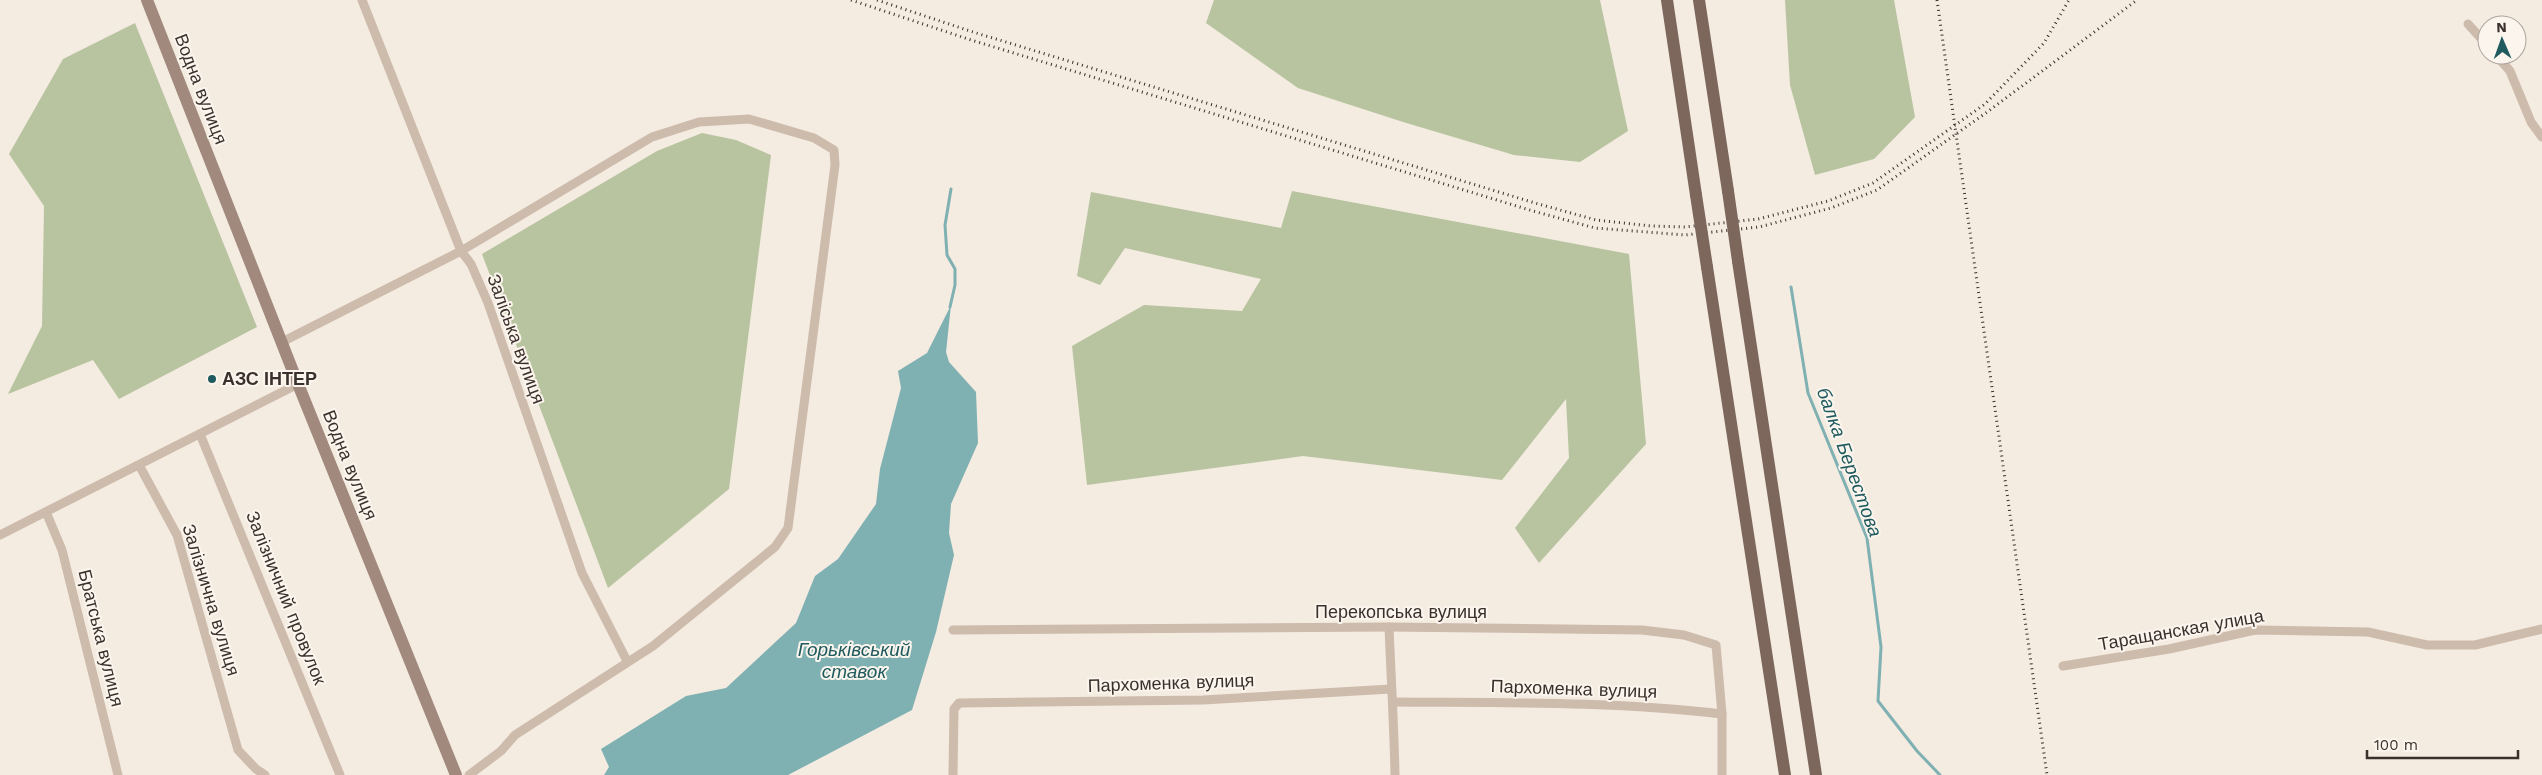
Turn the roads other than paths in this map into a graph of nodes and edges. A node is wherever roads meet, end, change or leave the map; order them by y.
1 (147, 0) edge
2 (362, 0) edge
3 (1667, 0) edge
4 (1699, 0) edge
5 (2468, 24) dead end
6 (2477, 34) edge
7 (2505, 65) edge
8 (2542, 137) edge
9 (461, 251) junction
10 (282, 342) junction
11 (298, 384) junction
12 (200, 434) junction
13 (138, 465) junction
14 (46, 512) junction
15 (0, 535) edge
16 (1388, 627) junction
17 (2542, 629) edge
18 (953, 630) dead end
19 (627, 661) junction
20 (2064, 666) dead end
21 (1391, 689) junction
22 (1394, 702) junction
23 (1722, 714) junction
24 (472, 774) edge
25 (118, 775) edge
26 (265, 775) edge
27 (340, 775) edge
28 (456, 775) edge
29 (953, 775) edge
30 (1395, 775) edge
31 (1722, 775) edge
32 (1785, 775) edge
33 (1816, 775) edge

1 - 10 street, Водна вулиця
2 - 9 street, Заліська вулиця
3 - 32 main road, bridge
4 - 33 main road, bridge
5 - 6 street
7 - 8 street
9 - 10 street
9 - 19 street, Заліська вулиця
9 - 19 street
10 - 11 street, Водна вулиця
11 - 12 street
11 - 28 street, Водна вулиця
12 - 13 street
12 - 27 street, Залізничний провулок
13 - 14 street
13 - 26 street, Залізнична вулиця
14 - 15 street
14 - 25 street, Братська вулиця
16 - 18 street, Перекопська вулиця
16 - 21 street
16 - 23 street, Перекопська вулиця
17 - 20 street, Таращанская улица
19 - 24 street
21 - 22 street
21 - 29 street, Пархоменка вулиця
22 - 23 street, Пархоменка вулиця
22 - 30 street
23 - 31 street, Перекопська вулиця

